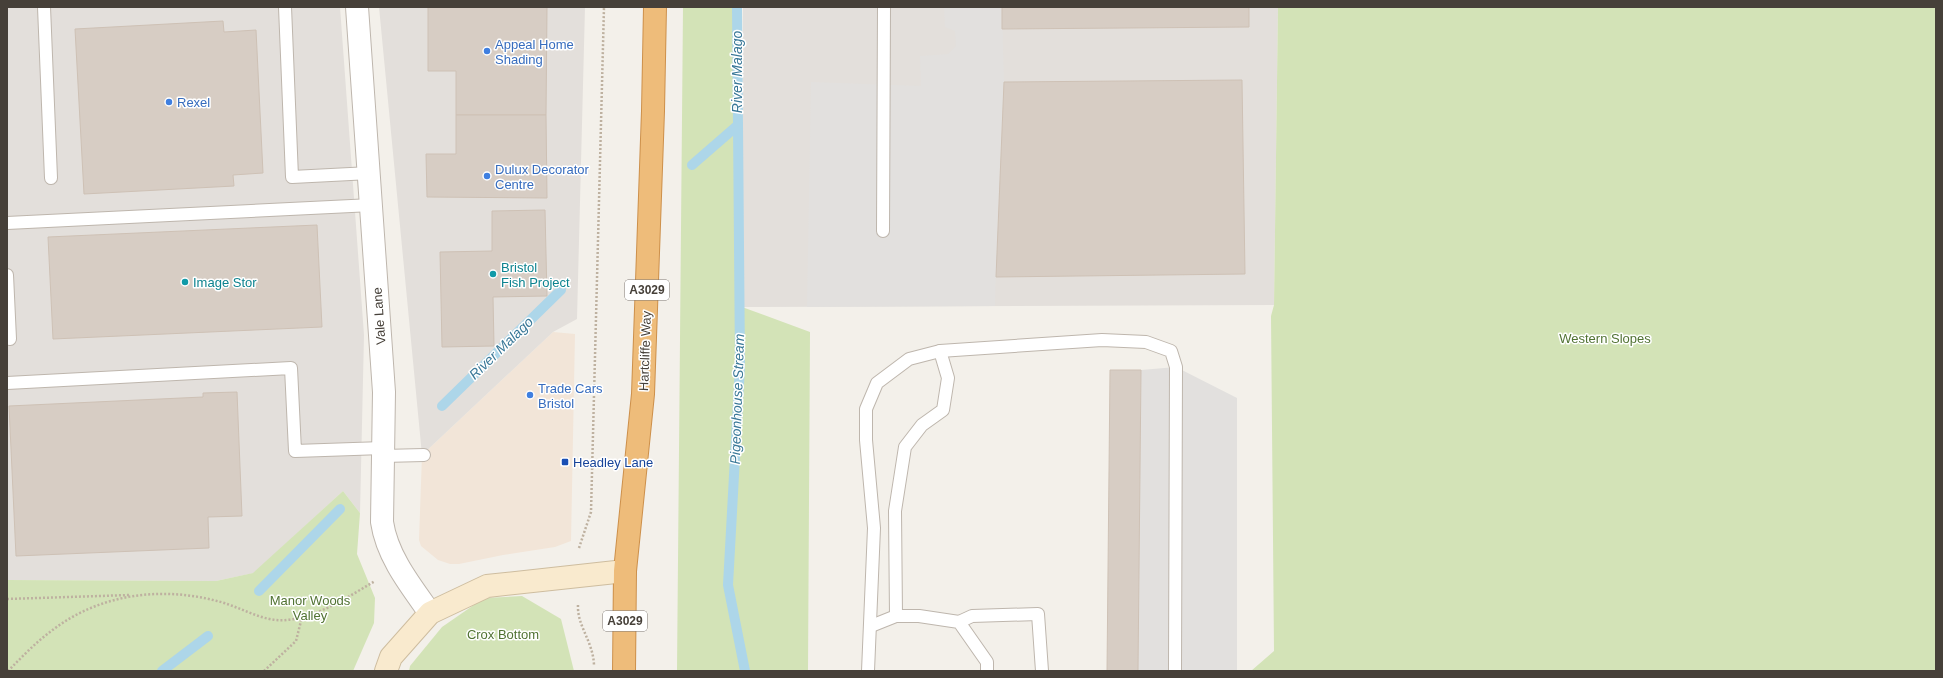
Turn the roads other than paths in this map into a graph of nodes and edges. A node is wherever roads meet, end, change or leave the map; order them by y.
1 (44, 7) edge
2 (285, 7) edge
3 (357, 7) edge
4 (655, 7) edge
5 (884, 7) edge
6 (370, 172) junction
7 (51, 178) dead end
8 (372, 205) junction
9 (7, 223) edge
10 (883, 231) dead end
11 (7, 275) edge
12 (10, 339) dead end
13 (940, 351) junction
14 (7, 383) edge
15 (383, 452) junction
16 (424, 455) dead end
17 (625, 571) junction
18 (430, 613) junction
19 (896, 616) junction
20 (959, 622) junction
21 (871, 626) junction
22 (386, 671) edge
23 (624, 671) edge
24 (868, 671) edge
25 (987, 671) edge
26 (1042, 671) edge
27 (1176, 671) edge

1 - 7 lane
2 - 6 lane
3 - 6 street, Vale Lane
4 - 17 highway, Hartcliffe Way / A3029
5 - 10 lane
6 - 8 street, Vale Lane
8 - 9 lane
8 - 15 street, Vale Lane
11 - 12 lane
13 - 19 lane
13 - 21 lane
13 - 27 lane
14 - 15 lane
15 - 16 lane
15 - 18 street, Vale Lane
17 - 18 street
17 - 23 highway, Hartcliffe Way / A3029
18 - 22 street
19 - 20 lane
19 - 21 lane
20 - 25 lane
20 - 26 lane
21 - 24 lane

